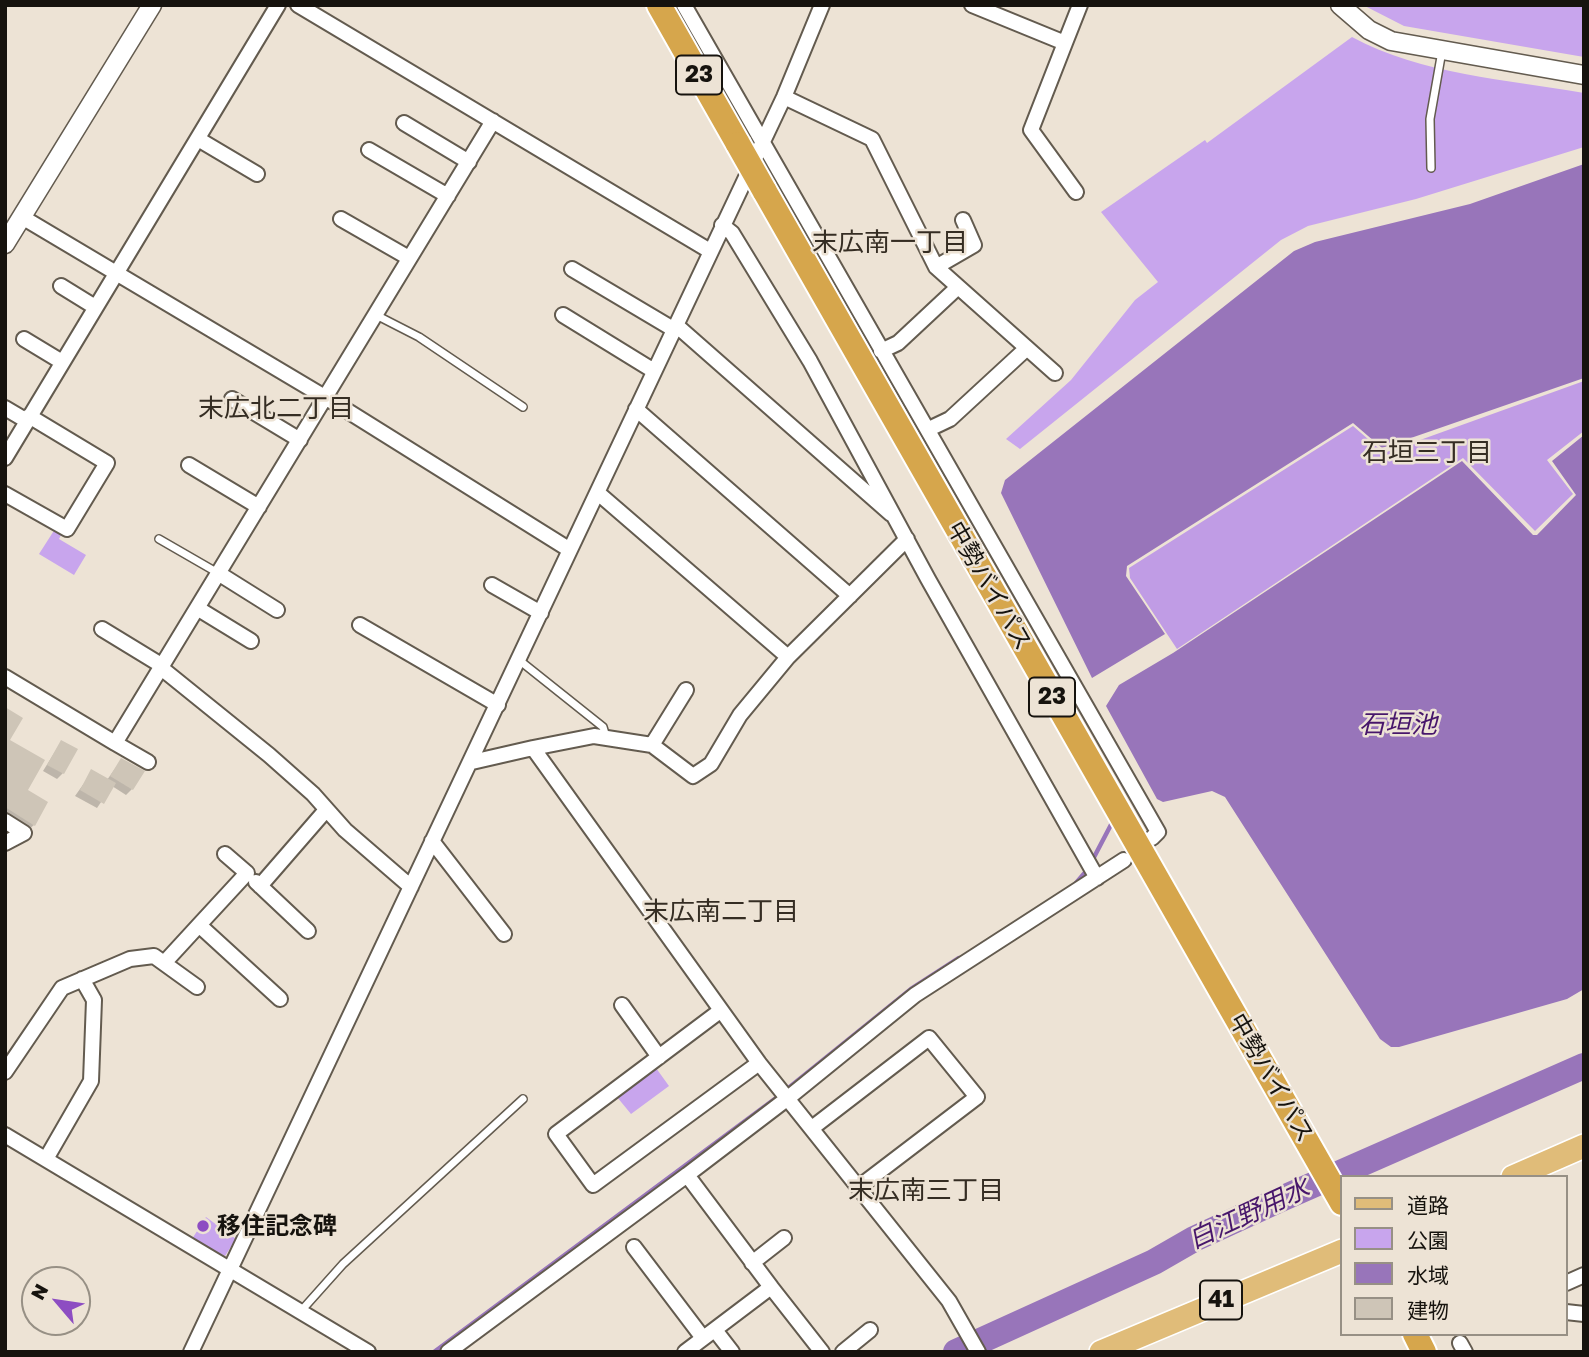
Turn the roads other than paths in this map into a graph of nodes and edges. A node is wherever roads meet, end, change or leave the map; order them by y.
1 (152, 5) edge
2 (278, 5) edge
3 (298, 5) edge
4 (659, 5) edge
5 (684, 5) edge
6 (822, 5) edge
7 (972, 5) edge
8 (1080, 5) edge
9 (1340, 5) edge
10 (1065, 43) junction
11 (1442, 51) junction
12 (1584, 75) edge
13 (784, 97) junction
14 (493, 121) junction
15 (404, 123) dead end
16 (198, 139) junction
17 (750, 143) junction
18 (369, 150) dead end
19 (469, 162) junction
20 (1431, 168) dead end
21 (257, 174) dead end
22 (1076, 192) dead end
23 (448, 196) junction
24 (22, 217) junction
25 (341, 219) dead end
26 (964, 220) dead end
27 (722, 225) junction
28 (6, 241) edge
29 (710, 251) junction
30 (409, 258) junction
31 (936, 267) junction
32 (572, 269) dead end
33 (117, 272) junction
34 (61, 286) dead end
35 (958, 287) junction
36 (96, 307) junction
37 (376, 315) junction
38 (563, 315) dead end
39 (675, 327) junction
40 (24, 340) dead end
41 (1027, 348) junction
42 (881, 351) junction
43 (62, 362) junction
44 (654, 371) junction
45 (1055, 373) dead end
46 (232, 399) dead end
47 (325, 400) junction
48 (523, 407) dead end
49 (5, 408) edge
50 (636, 409) junction
51 (28, 419) junction
52 (929, 429) junction
53 (300, 440) junction
54 (5, 457) edge
55 (189, 465) dead end
56 (598, 493) junction
57 (5, 494) edge
58 (259, 507) junction
59 (897, 519) junction
60 (159, 539) dead end
61 (907, 539) junction
62 (570, 550) junction
63 (218, 573) junction
64 (492, 585) dead end
65 (850, 596) junction
66 (197, 608) junction
67 (277, 610) dead end
68 (541, 613) junction
69 (360, 625) dead end
70 (102, 629) dead end
71 (251, 642) dead end
72 (788, 657) junction
73 (519, 660) junction
74 (161, 666) junction
75 (5, 677) edge
76 (686, 690) dead end
77 (498, 705) junction
78 (606, 737) junction
79 (115, 743) junction
80 (652, 745) junction
81 (533, 748) junction
82 (148, 762) dead end
83 (472, 762) junction
84 (326, 810) junction
85 (5, 821) edge
86 (1152, 838) dead end
87 (432, 841) junction
88 (5, 844) edge
89 (225, 854) dead end
90 (1124, 860) dead end
91 (247, 873) junction
92 (1097, 878) junction
93 (260, 886) junction
94 (411, 887) junction
95 (200, 925) junction
96 (308, 931) dead end
97 (504, 934) dead end
98 (165, 962) junction
99 (82, 979) junction
100 (197, 987) dead end
101 (280, 999) dead end
102 (622, 1005) dead end
103 (720, 1011) junction
104 (659, 1057) junction
105 (759, 1063) junction
106 (5, 1072) edge
107 (784, 1093) junction
108 (523, 1100) dead end
109 (812, 1128) junction
110 (5, 1135) edge
111 (1584, 1146) edge
112 (46, 1159) junction
113 (687, 1175) junction
114 (1518, 1175) edge
115 (859, 1187) junction
116 (1340, 1199) edge
117 (784, 1238) dead end
118 (634, 1247) dead end
119 (1340, 1252) edge
120 (752, 1263) junction
121 (230, 1270) junction
122 (1584, 1275) edge
123 (1568, 1282) edge
124 (771, 1287) junction
125 (301, 1312) junction
126 (870, 1330) dead end
127 (709, 1334) junction
128 (1416, 1336) edge
129 (977, 1351) edge
130 (191, 1352) edge
131 (368, 1352) edge
132 (448, 1352) edge
133 (685, 1352) edge
134 (732, 1352) edge
135 (822, 1352) edge
136 (843, 1352) edge
137 (1101, 1352) edge
138 (1424, 1352) edge

1 - 24 street
2 - 16 street
3 - 14 street
4 - 17 highway, 中勢バイパス / 23
5 - 17 street
6 - 13 street
7 - 10 street
8 - 10 street
9 - 11 street
10 - 22 street
11 - 12 street
11 - 20 lane
13 - 17 street
13 - 31 street
14 - 19 street
14 - 29 street
15 - 19 street
16 - 21 street
16 - 33 street
17 - 27 street
17 - 42 street
17 - 116 highway, 中勢バイパス / 23, bridge
18 - 23 street
19 - 23 street
23 - 30 street
24 - 28 street
24 - 33 street
25 - 30 street
26 - 31 street
27 - 29 street
27 - 59 street
29 - 39 street
30 - 37 street
31 - 35 street
32 - 39 street
33 - 36 street
33 - 47 street
34 - 36 street
35 - 41 street
35 - 42 street
36 - 43 street
37 - 47 street
37 - 48 lane
38 - 44 street
39 - 44 street
39 - 59 street
40 - 43 street
41 - 45 street
41 - 52 street
42 - 52 street
43 - 51 street
44 - 50 street
46 - 53 street
47 - 53 street
47 - 62 street
49 - 51 street
50 - 56 street
50 - 65 street
51 - 54 street
51 - 57 street
52 - 86 street
53 - 58 street
55 - 58 street
56 - 62 street
56 - 72 street
58 - 63 street
59 - 61 street
60 - 63 lane
61 - 65 street
61 - 92 street
62 - 68 street
63 - 66 street
63 - 67 street
64 - 68 street
65 - 72 street
66 - 71 street
66 - 74 street
68 - 73 street
69 - 77 street
70 - 74 street
72 - 80 street
73 - 77 street
73 - 78 lane
74 - 79 street
74 - 84 street
75 - 79 street
76 - 80 street
77 - 83 street
78 - 80 street
78 - 81 street
79 - 82 street
81 - 83 street
81 - 103 street
83 - 87 street
84 - 93 street
84 - 94 street
85 - 88 street
87 - 94 street
87 - 97 street
89 - 91 street
90 - 92 street
91 - 93 street
91 - 95 street
92 - 107 street
93 - 96 street
94 - 121 street
95 - 98 street
95 - 101 street
98 - 99 street
98 - 100 street
99 - 106 street
99 - 112 street
102 - 104 street
103 - 104 street
103 - 105 street
104 - 105 street
105 - 107 street
107 - 109 street
107 - 113 street
108 - 125 lane
109 - 115 street
109 - 115 street
110 - 112 street
111 - 114 main road
112 - 121 street
113 - 120 street
113 - 132 street
115 - 129 street
117 - 120 street
118 - 127 street
119 - 137 main road, 41
120 - 124 street
121 - 125 street
121 - 130 street
122 - 123 street
124 - 127 street
124 - 135 street
125 - 131 street
126 - 136 street
127 - 133 street
127 - 134 street
128 - 138 highway

